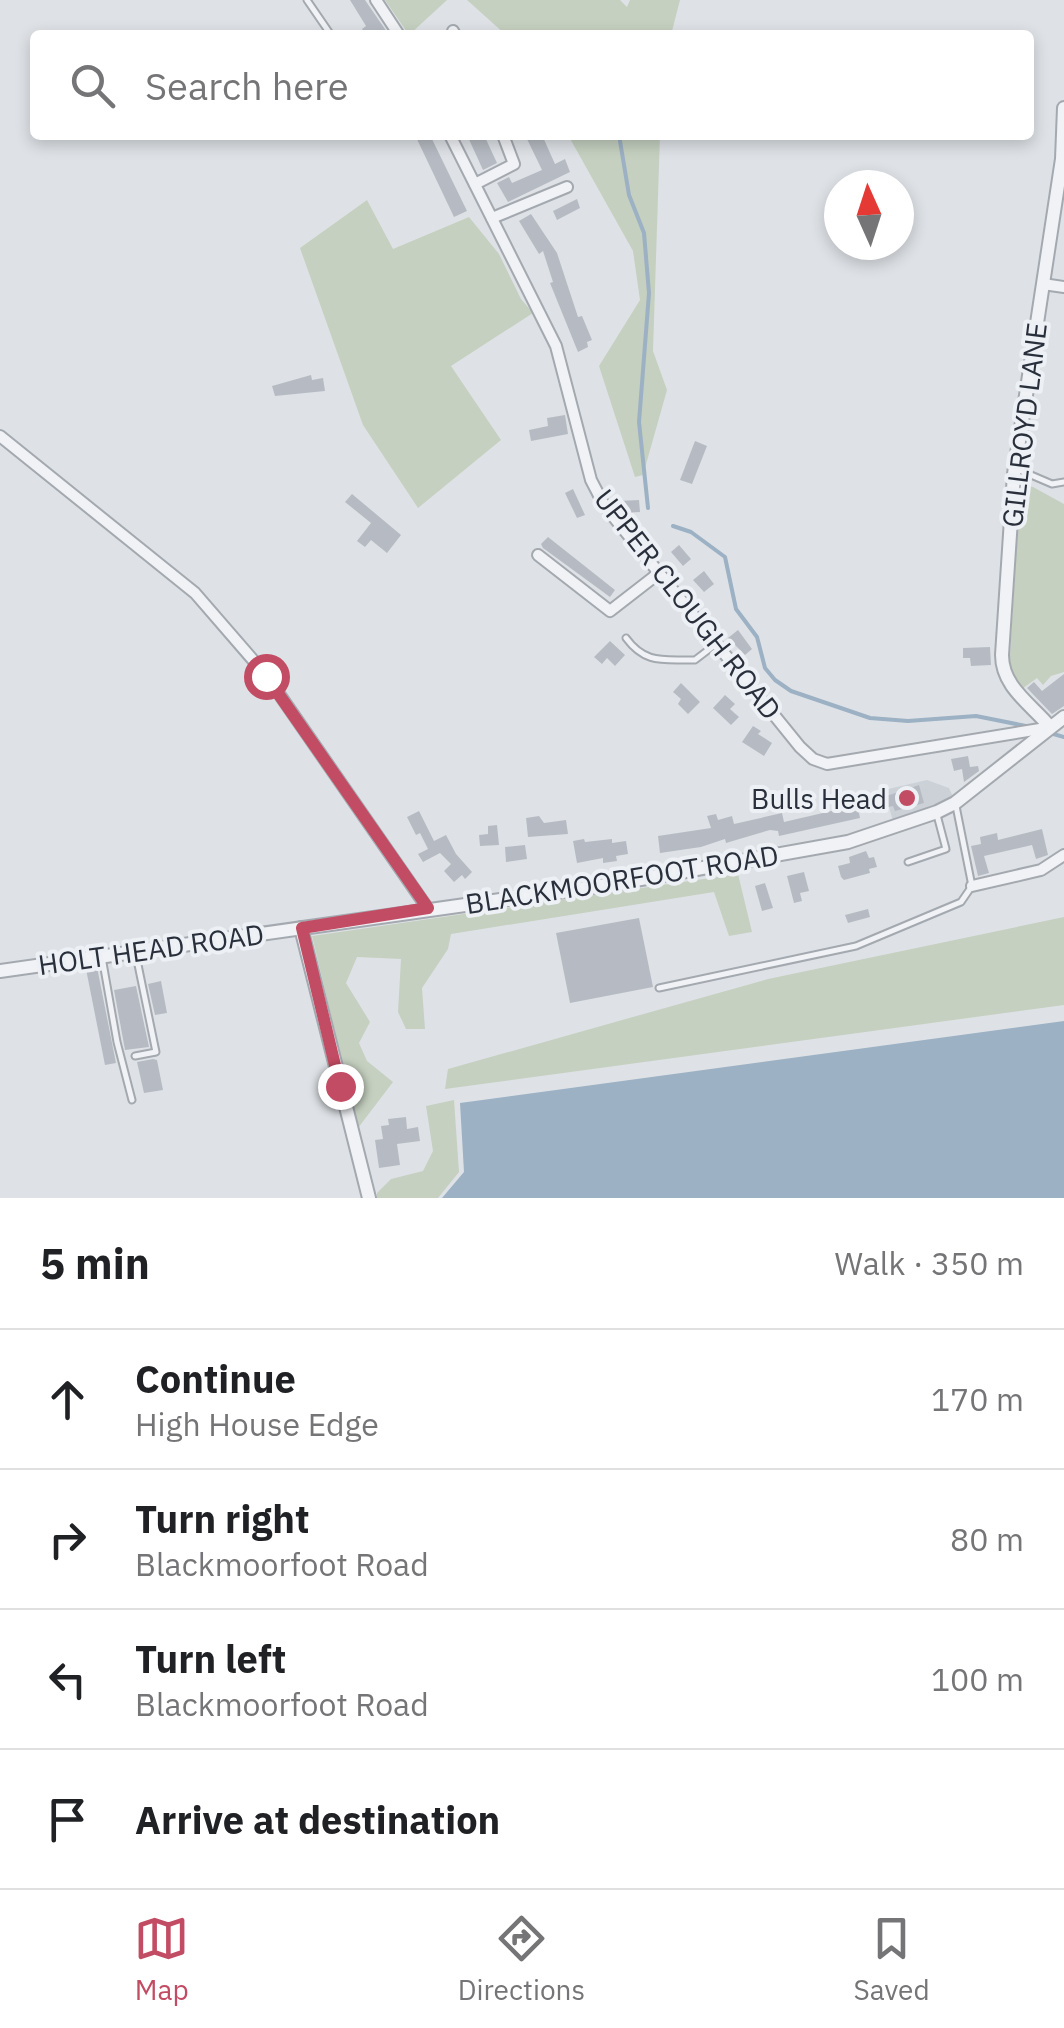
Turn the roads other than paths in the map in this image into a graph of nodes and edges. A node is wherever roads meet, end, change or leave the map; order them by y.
1 (307, 0) edge
2 (376, 0) edge
3 (328, 30) edge
4 (393, 30) edge
5 (1064, 108) edge
6 (452, 140) edge
7 (506, 140) edge
8 (474, 184) junction
9 (568, 187) dead end
10 (492, 218) junction
11 (1044, 284) junction
12 (1064, 287) edge
13 (0, 436) edge
14 (1014, 468) junction
15 (1064, 482) edge
16 (538, 554) dead end
17 (659, 573) junction
18 (626, 638) dead end
19 (716, 644) junction
20 (1064, 717) edge
21 (1040, 731) junction
22 (955, 803) junction
23 (937, 812) junction
24 (1064, 855) edge
25 (908, 862) dead end
26 (972, 886) junction
27 (428, 908) junction
28 (302, 928) junction
29 (135, 952) junction
30 (102, 957) junction
31 (0, 970) edge
32 (659, 988) dead end
33 (135, 1056) dead end
34 (132, 1100) dead end
35 (369, 1198) edge

1 - 3 lane
2 - 4 street
5 - 11 street, GILLROYD LANE
6 - 8 street, UPPER CLOUGH ROAD
7 - 8 street
8 - 10 street, UPPER CLOUGH ROAD
9 - 10 street
10 - 17 street, UPPER CLOUGH ROAD
11 - 12 street
11 - 14 street, GILLROYD LANE
13 - 27 street
14 - 15 lane
14 - 21 street, GILLROYD LANE
16 - 17 street
17 - 19 street, UPPER CLOUGH ROAD
18 - 19 lane
19 - 21 street, UPPER CLOUGH ROAD
20 - 21 street, BLACKMOORFOOT ROAD
21 - 22 street, BLACKMOORFOOT ROAD
22 - 23 street, BLACKMOORFOOT ROAD
22 - 26 lane
23 - 25 lane
23 - 27 street, BLACKMOORFOOT ROAD
24 - 26 street
26 - 32 lane
27 - 28 street, BLACKMOORFOOT ROAD
28 - 29 street, HOLT HEAD ROAD
28 - 35 street
29 - 30 street, HOLT HEAD ROAD
29 - 33 lane
30 - 31 street, HOLT HEAD ROAD
30 - 34 lane

